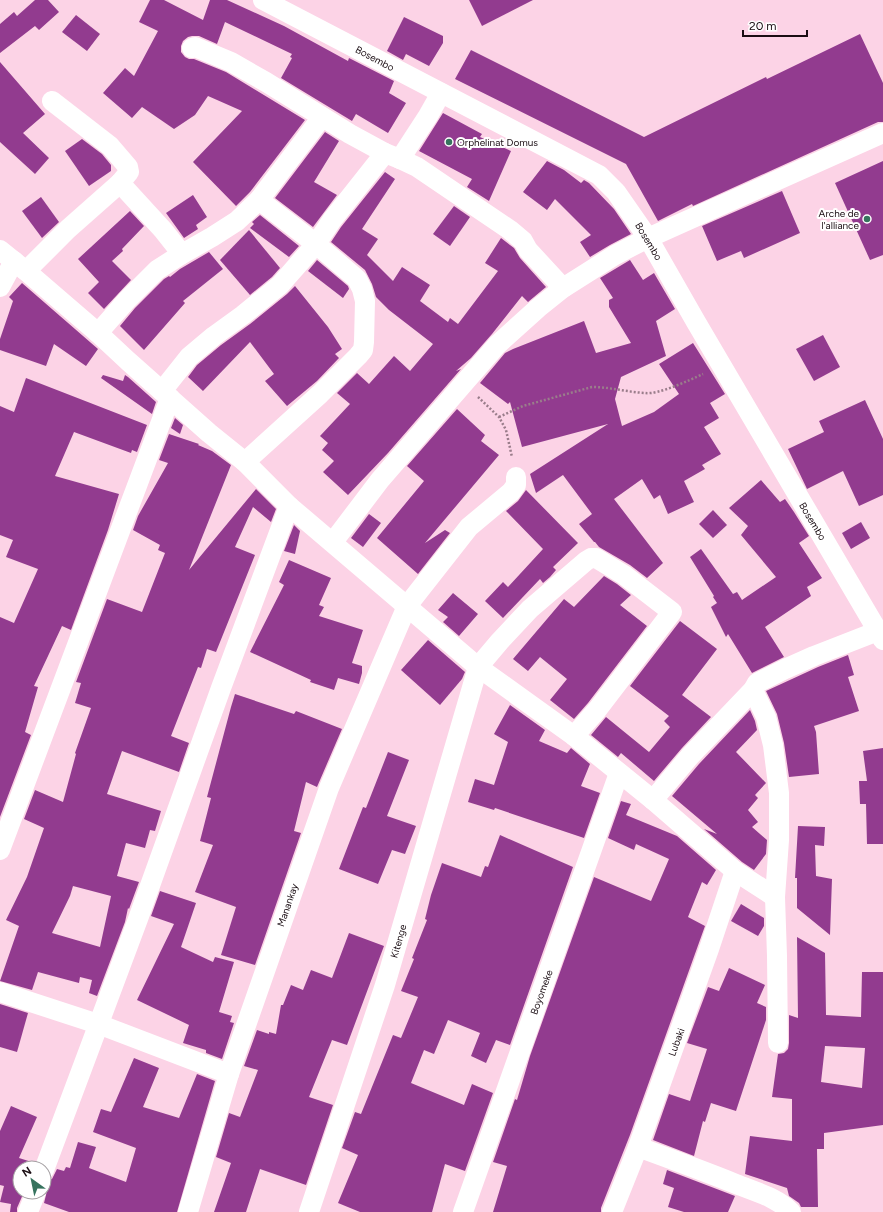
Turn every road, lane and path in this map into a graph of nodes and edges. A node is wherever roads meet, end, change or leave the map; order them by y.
1 (263, 0) edge
2 (192, 48) dead end
3 (441, 93) junction
4 (52, 101) dead end
5 (322, 117) junction
6 (883, 133) edge
7 (392, 156) junction
8 (120, 183) junction
9 (259, 200) junction
10 (648, 238) junction
11 (316, 244) junction
12 (182, 254) junction
13 (13, 261) edge
14 (0, 288) edge
15 (563, 288) junction
16 (98, 333) junction
17 (721, 366) junction
18 (463, 383) junction
19 (166, 394) junction
20 (499, 417) junction
21 (245, 462) junction
22 (516, 477) joint
23 (289, 506) junction
24 (333, 542) junction
25 (407, 606) junction
26 (880, 635) edge
27 (478, 667) junction
28 (753, 690) junction
29 (574, 736) junction
30 (619, 773) junction
31 (653, 800) junction
32 (0, 850) edge
33 (735, 871) junction
34 (775, 897) junction
35 (0, 992) edge
36 (98, 1024) junction
37 (778, 1043) dead end
38 (229, 1074) junction
39 (638, 1147) junction
40 (48, 1160) edge
41 (33, 1200) edge
42 (772, 1206) edge
43 (28, 1212) edge
44 (188, 1212) edge
45 (309, 1212) edge
46 (463, 1212) edge
47 (612, 1212) edge
48 (791, 1212) edge

1 - 3 street, Bosembo
2 - 5 street
3 - 7 street
3 - 10 street, Bosembo
4 - 8 street
5 - 7 street
5 - 9 street
6 - 10 street
7 - 11 street
7 - 15 street
8 - 12 street
8 - 13 street
9 - 11 street
9 - 12 street
10 - 15 street
10 - 17 street, Bosembo
11 - 19 street
11 - 21 street
12 - 16 street
13 - 14 street
13 - 16 street
15 - 18 street
16 - 19 street
17 - 20 path
17 - 26 street, Bosembo
18 - 20 path
18 - 24 street
19 - 21 street
19 - 32 street
20 - 22 path
21 - 23 street
22 - 25 street, Manankay
23 - 24 street
23 - 36 street
24 - 25 street
25 - 27 street
25 - 38 street, Manankay
26 - 28 street
27 - 29 street
27 - 29 street
27 - 45 street, Kitenge
28 - 31 street
28 - 34 street
29 - 30 street
30 - 31 street
30 - 46 street, Boyomeke
31 - 33 street
33 - 34 street
33 - 39 street, Lubaki
34 - 37 street
35 - 36 street
36 - 38 street
36 - 40 street
38 - 44 street, Manankay
39 - 42 street
39 - 47 street, Lubaki
41 - 43 street
42 - 48 street

